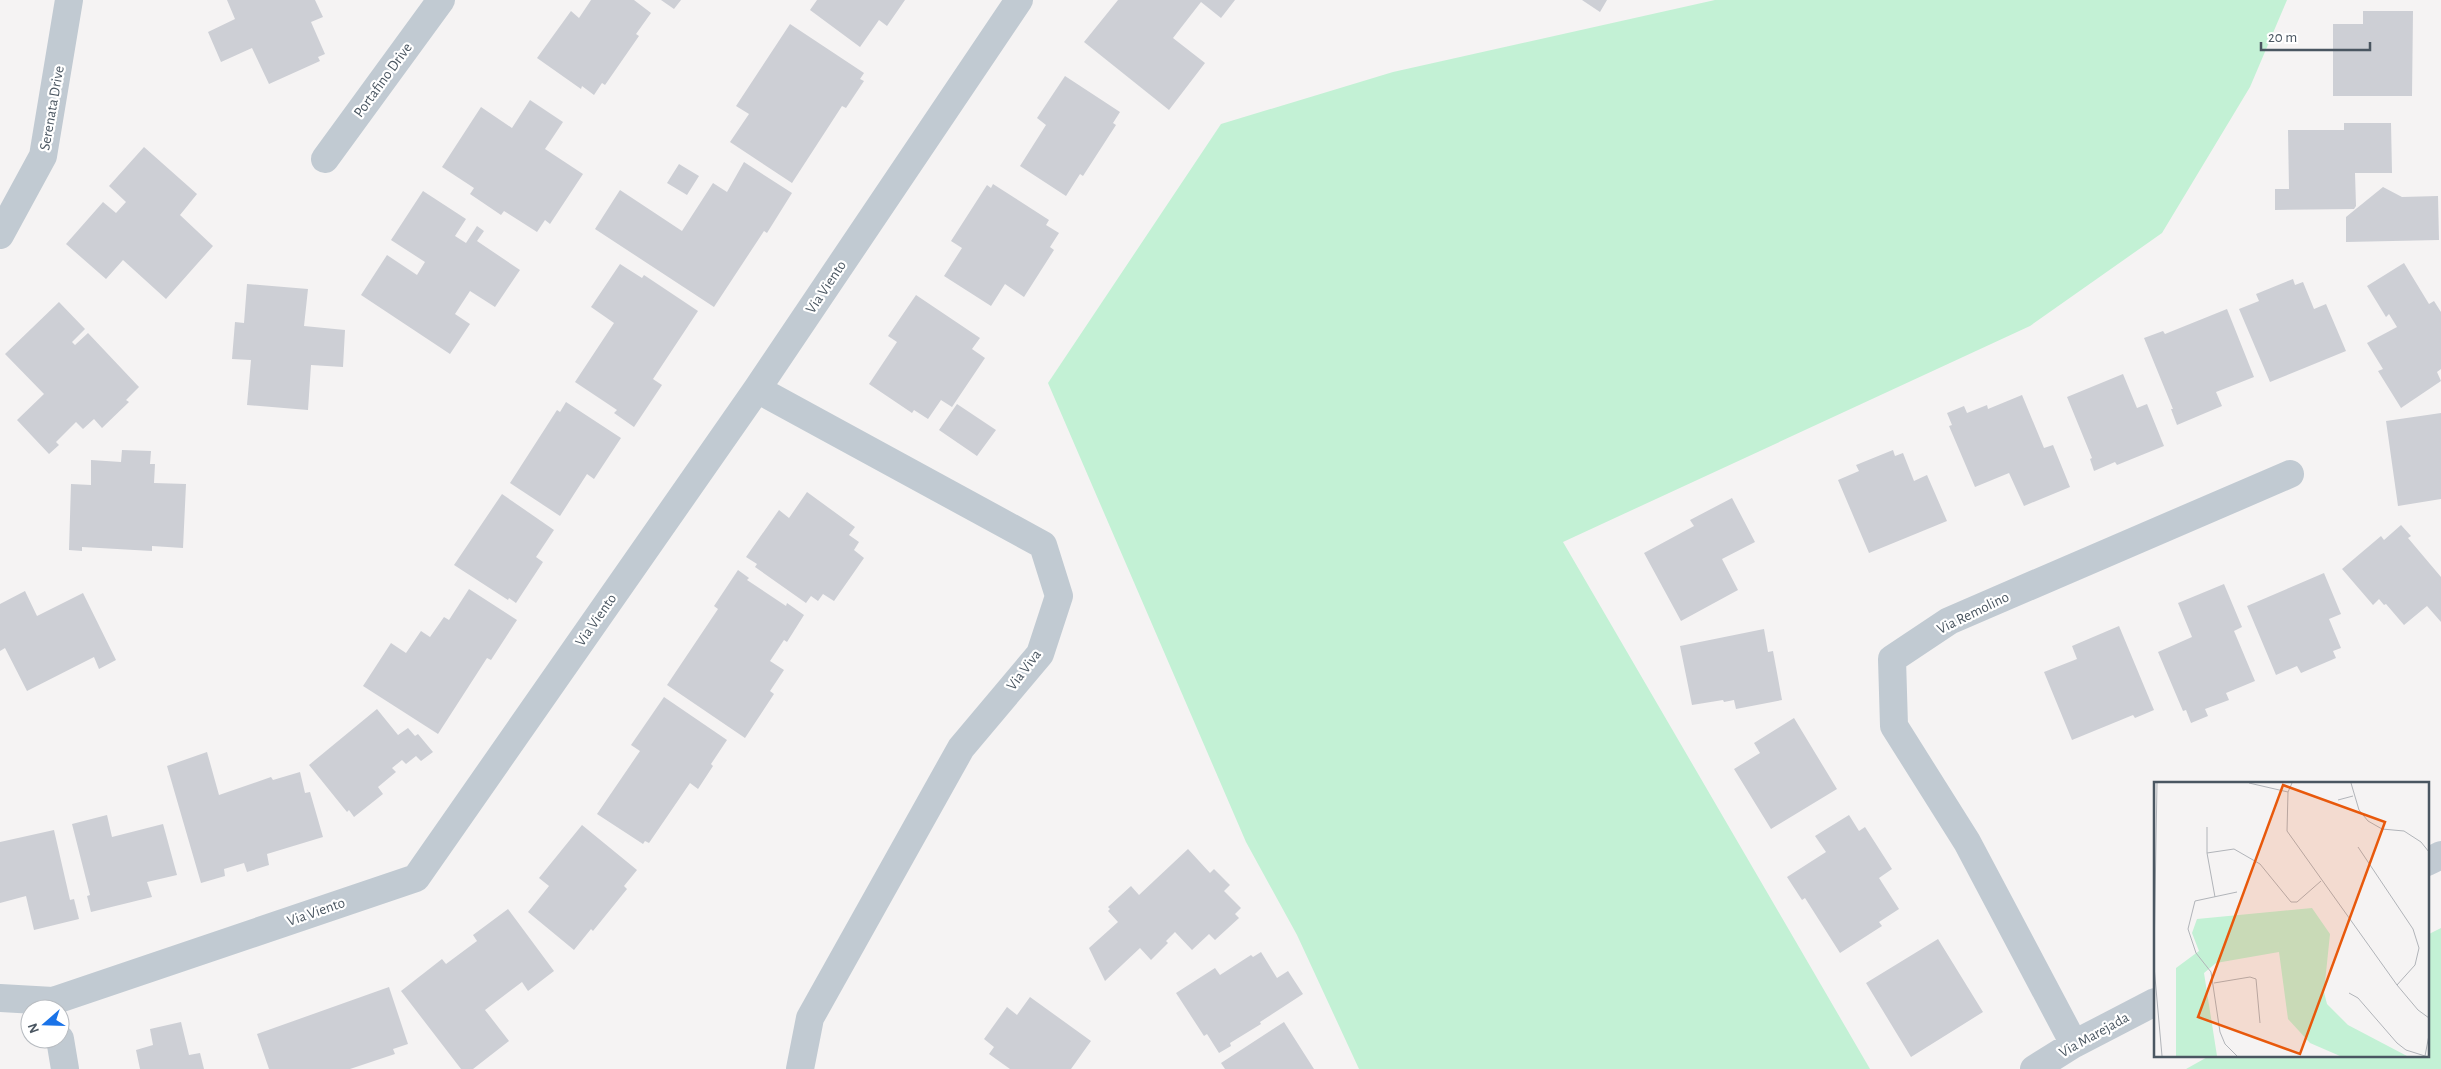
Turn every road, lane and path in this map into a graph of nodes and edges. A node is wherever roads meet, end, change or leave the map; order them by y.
1 (69, 0) edge
2 (441, 0) edge
3 (1019, 0) edge
4 (325, 159) dead end
5 (0, 235) edge
6 (757, 389) junction
7 (2290, 474) dead end
8 (2441, 855) edge
9 (2428, 862) edge
10 (0, 998) edge
11 (70, 999) edge
12 (20, 1001) edge
13 (2154, 1003) edge
14 (2074, 1044) junction
15 (62, 1049) edge
16 (65, 1069) edge
17 (800, 1069) edge
18 (2034, 1069) edge

1 - 5 street, Serenata Drive
2 - 4 street, Portafino Drive
3 - 6 street, Via Viento
6 - 11 street, Via Viento
6 - 17 street, Via Viva
7 - 14 street, Via Remolino
8 - 9 street
10 - 12 street, Via Viento
13 - 14 street, Via Marejada
14 - 18 street, Via Marejada
15 - 16 street

